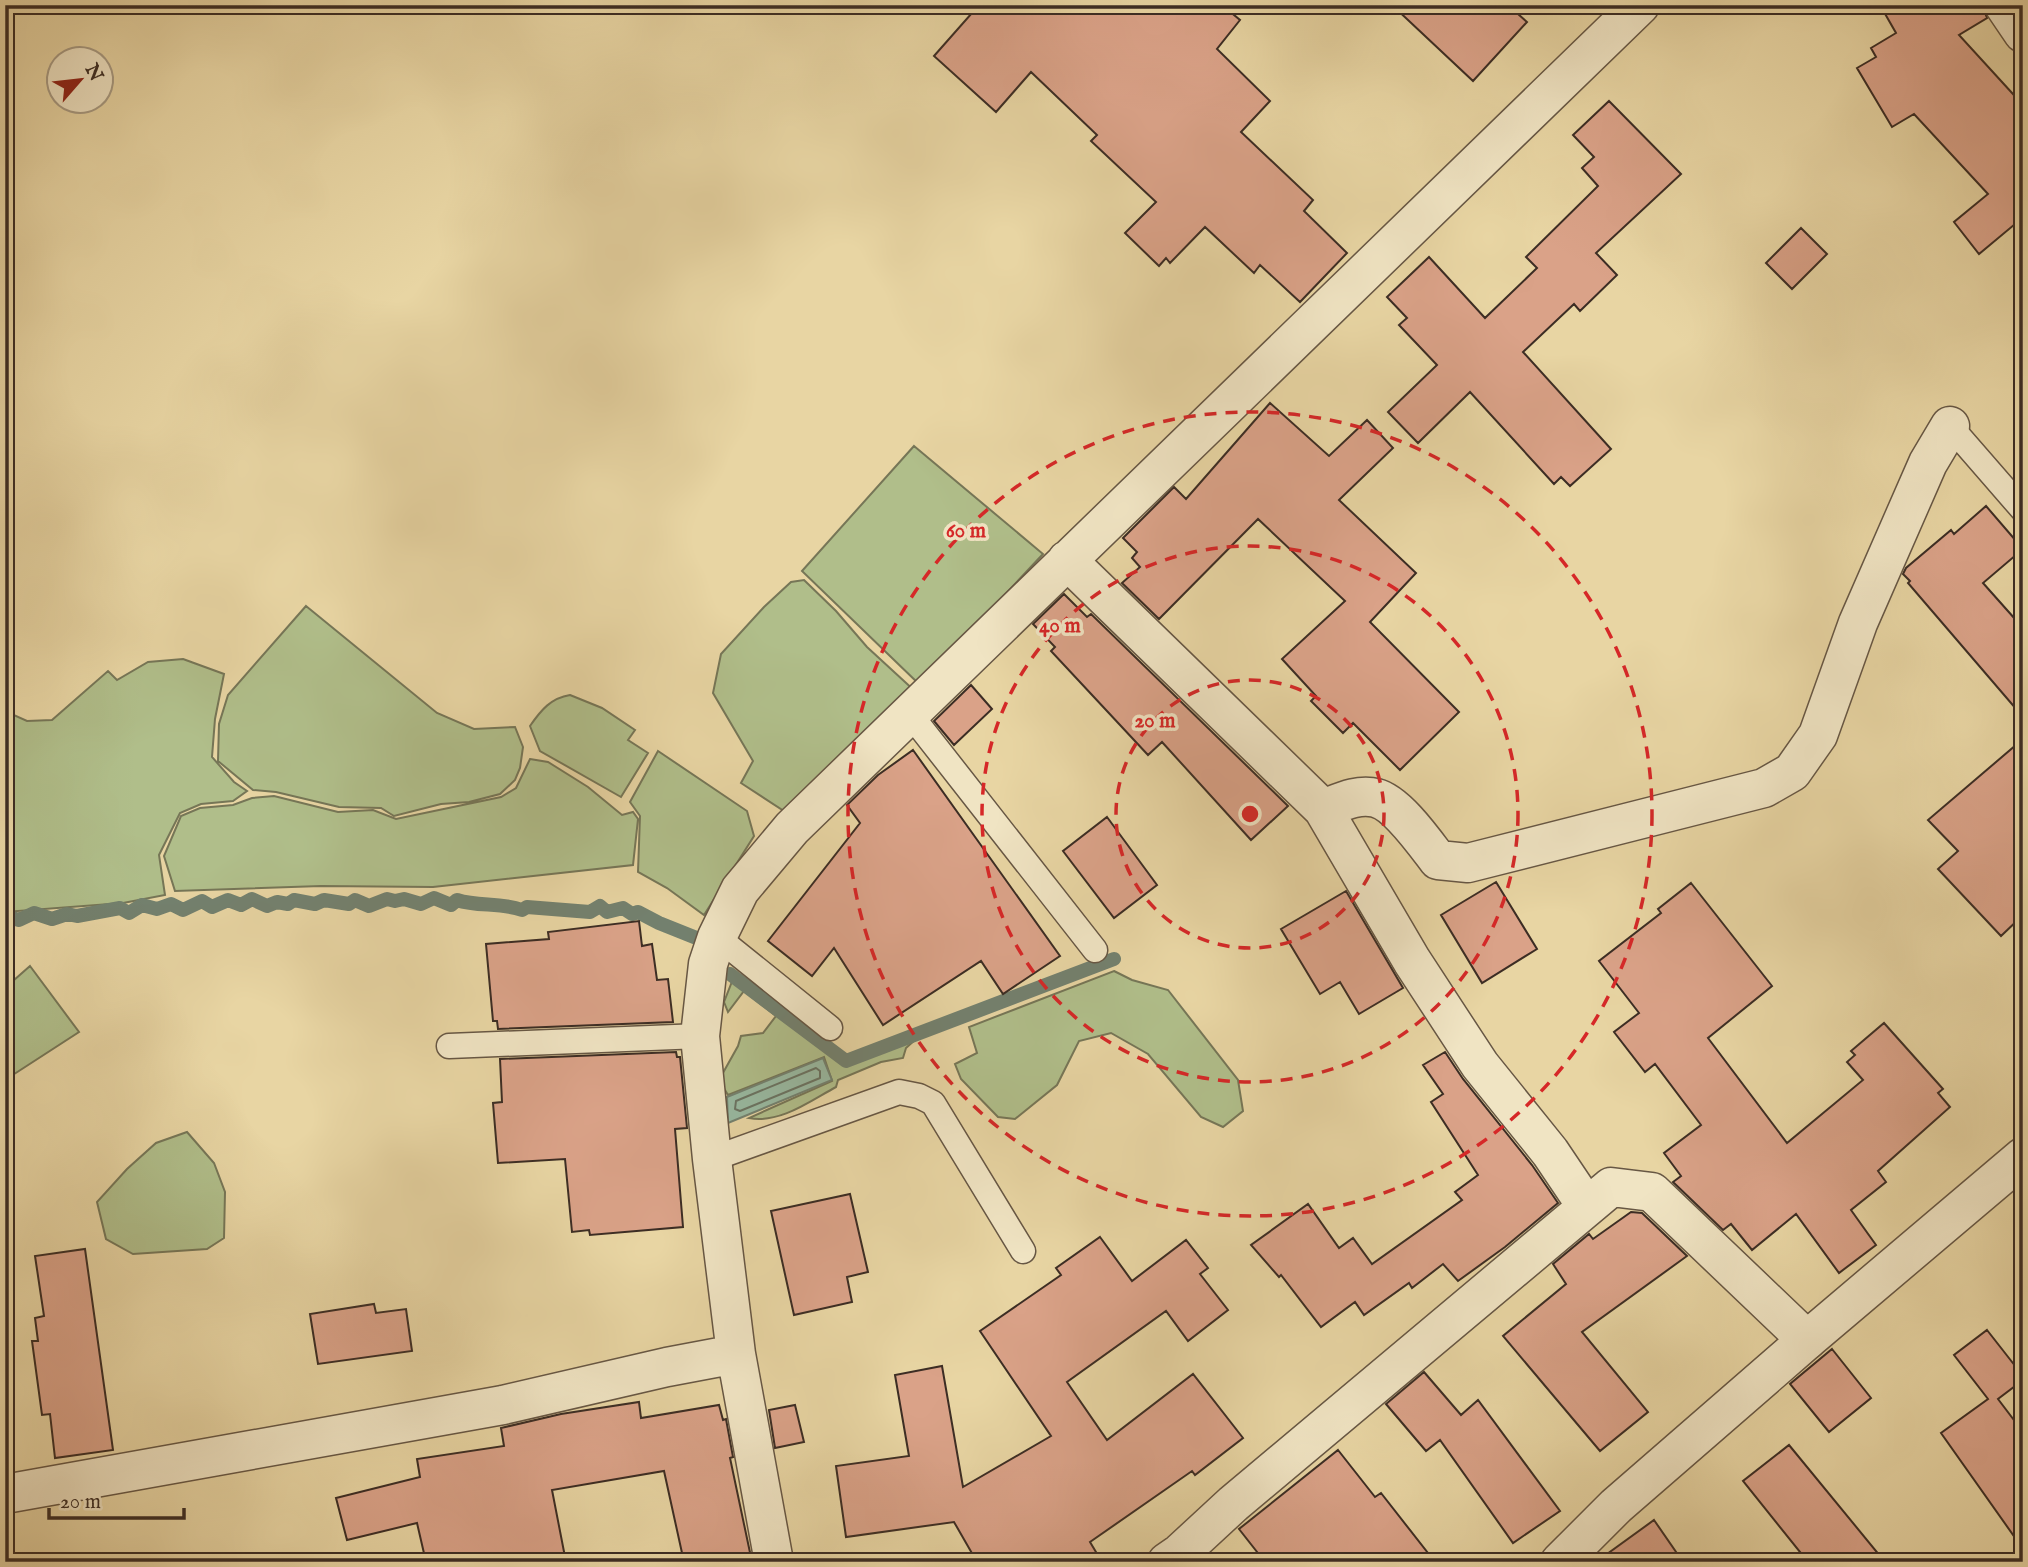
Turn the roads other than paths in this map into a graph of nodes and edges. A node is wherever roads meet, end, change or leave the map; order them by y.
1 (1640, 5) edge
2 (2004, 5) edge
3 (2023, 33) edge
4 (1950, 426) joint
5 (2023, 510) edge
6 (1068, 561) junction
7 (910, 714) junction
8 (1323, 809) junction
9 (717, 937) junction
10 (1095, 950) dead end
11 (830, 1028) dead end
12 (700, 1036) junction
13 (449, 1046) dead end
14 (2023, 1157) edge
15 (712, 1159) junction
16 (1587, 1207) junction
17 (1023, 1251) dead end
18 (1807, 1340) junction
19 (736, 1354) junction
20 (5, 1494) edge
21 (774, 1562) edge
22 (1167, 1562) edge
23 (1560, 1562) edge

1 - 6 street
2 - 3 street
4 - 5 lane
4 - 8 street
6 - 7 street
6 - 8 street
7 - 9 street
7 - 10 lane
8 - 16 street
9 - 11 lane
9 - 12 street
12 - 13 lane
12 - 15 street
14 - 18 street
15 - 17 lane
15 - 19 street
16 - 18 street
16 - 22 street
18 - 23 street
19 - 20 street
19 - 21 street

